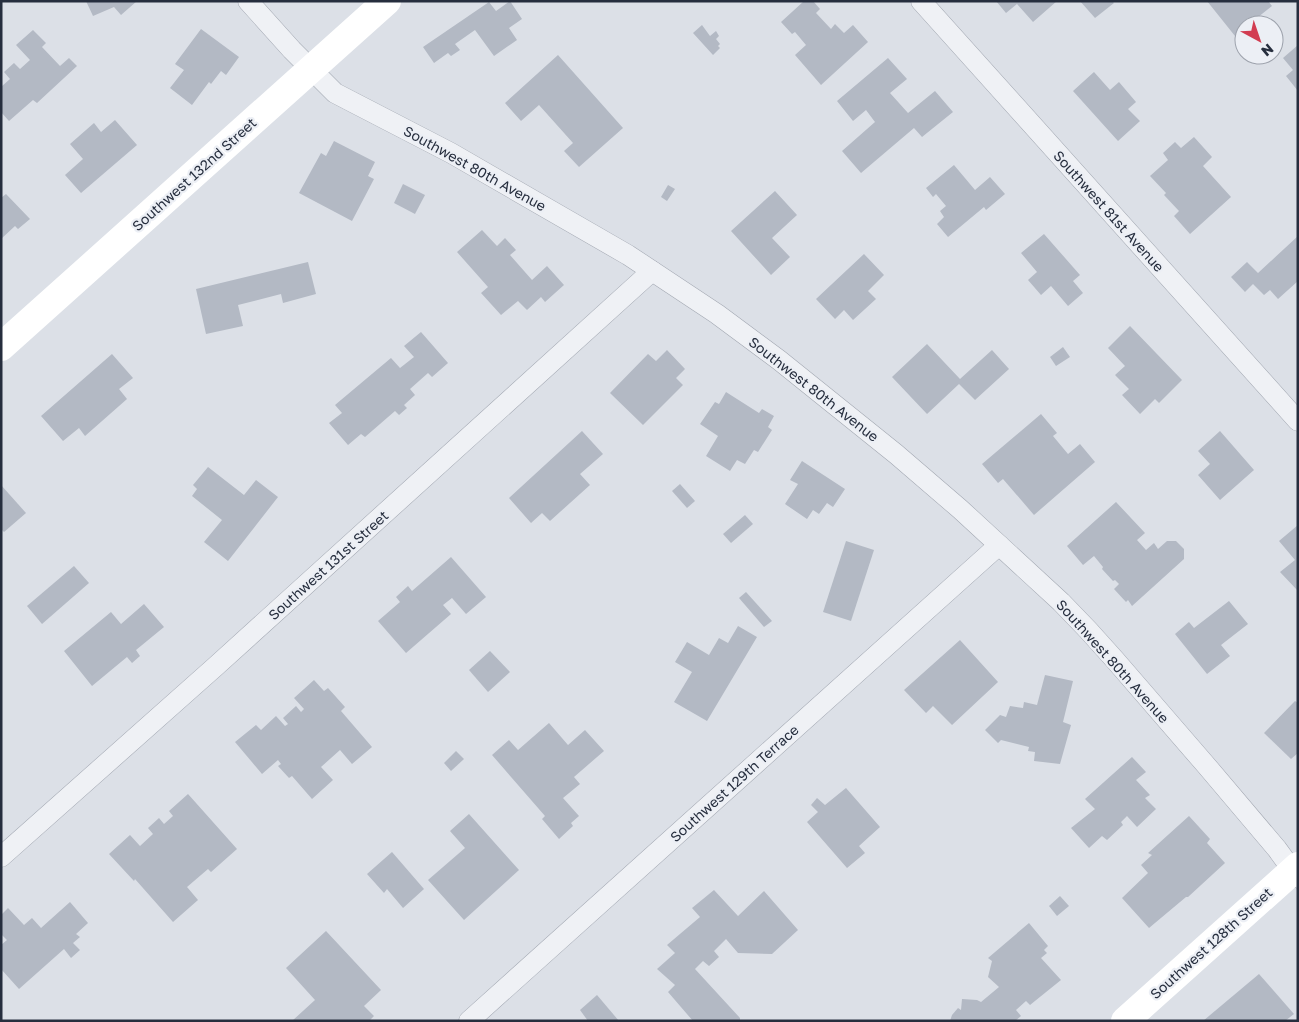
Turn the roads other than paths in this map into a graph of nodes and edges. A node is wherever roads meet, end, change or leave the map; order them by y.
1 (248, 1) edge
2 (387, 1) edge
3 (921, 1) edge
4 (312, 69) junction
5 (652, 271) junction
6 (1, 346) edge
7 (1298, 421) edge
8 (999, 545) junction
9 (1, 857) edge
10 (1296, 872) edge
11 (470, 1021) edge
12 (1125, 1021) edge

1 - 4 street, Southwest 80th Avenue
2 - 4 street, Southwest 132nd Street
3 - 7 street, Southwest 81st Avenue
4 - 5 street, Southwest 80th Avenue
4 - 6 street, Southwest 132nd Street
5 - 8 street, Southwest 80th Avenue
5 - 9 street, Southwest 131st Street
8 - 10 street, Southwest 80th Avenue
8 - 11 street, Southwest 129th Terrace
10 - 12 street, Southwest 128th Street

